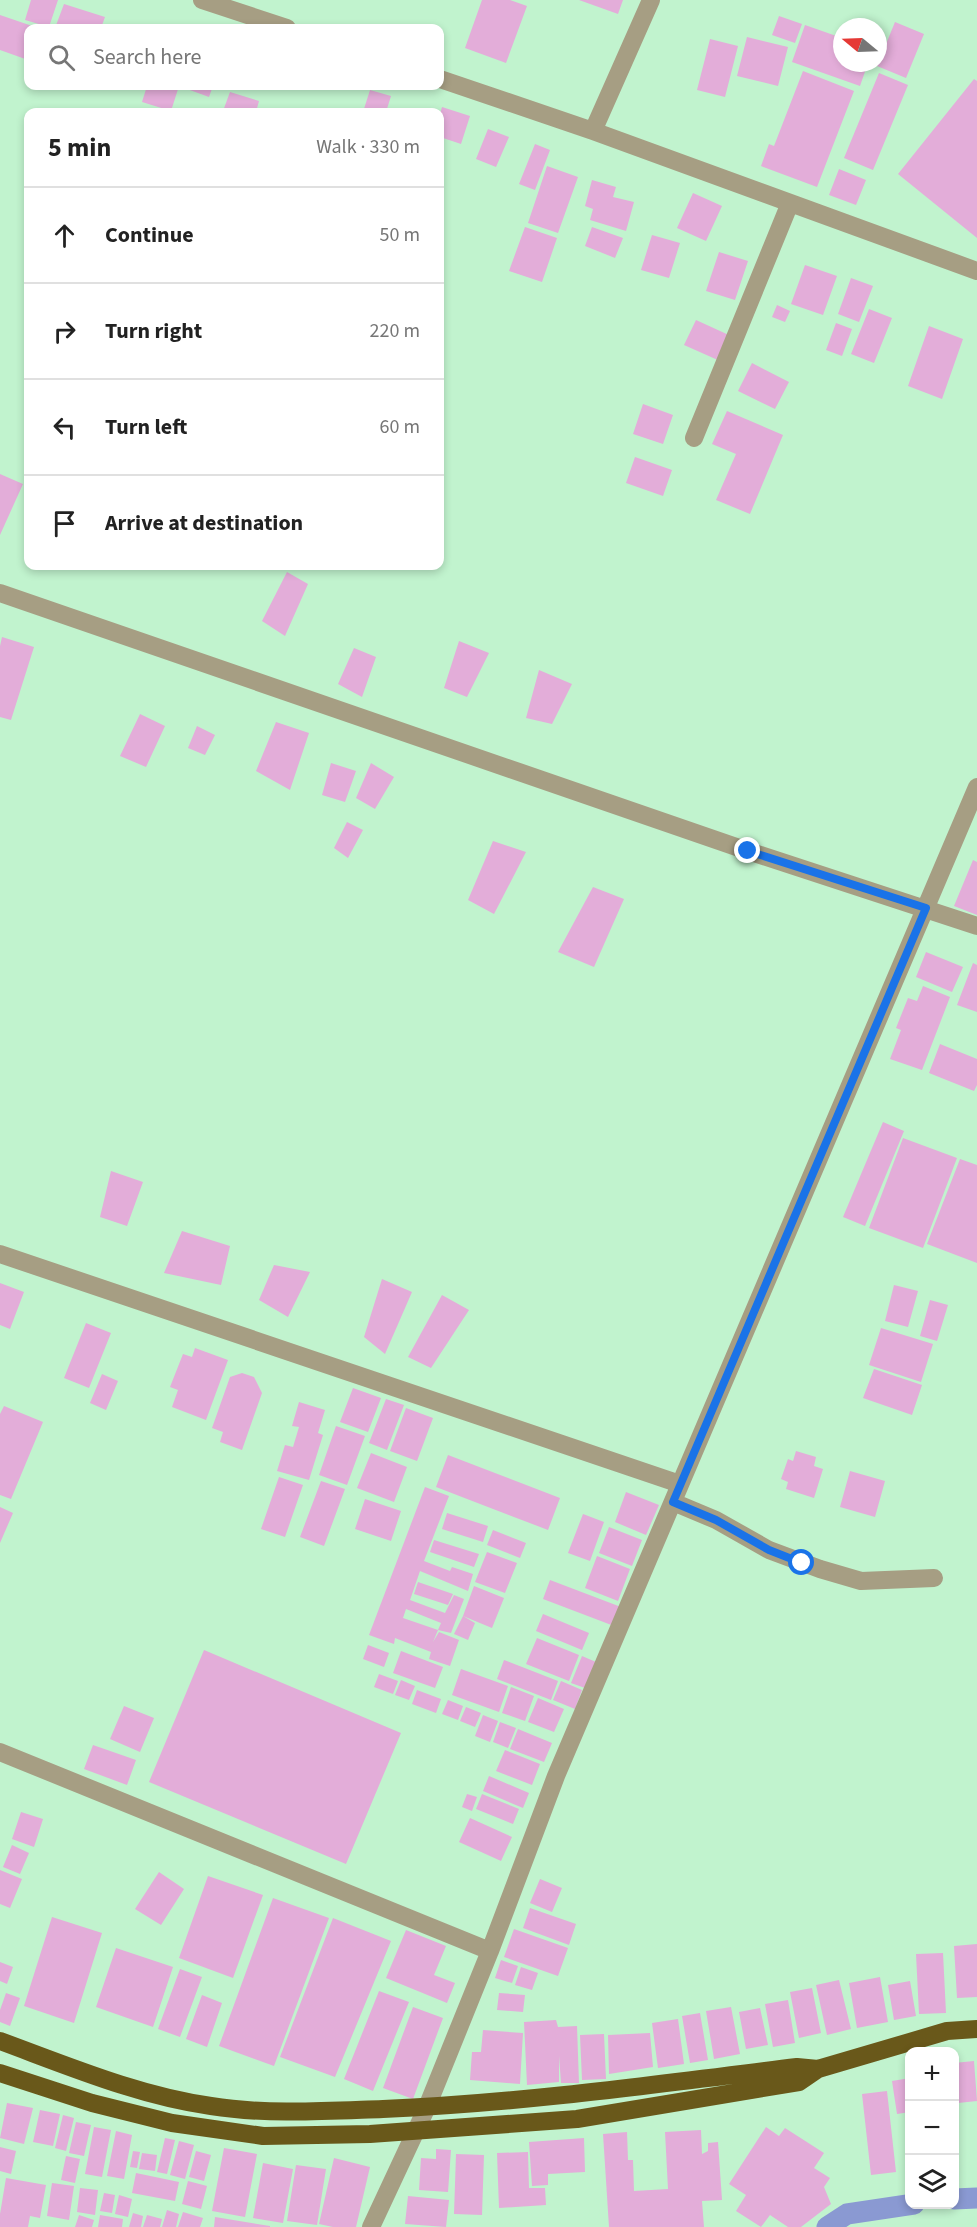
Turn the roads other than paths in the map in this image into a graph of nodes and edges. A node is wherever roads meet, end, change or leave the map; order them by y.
1 (202, 0) edge
2 (651, 0) edge
3 (275, 24) edge
4 (444, 80) edge
5 (593, 131) junction
6 (790, 203) junction
7 (977, 271) edge
8 (694, 438) dead end
9 (0, 593) edge
10 (977, 786) edge
11 (926, 908) junction
12 (977, 926) edge
13 (0, 1254) edge
14 (680, 1484) junction
15 (673, 1502) junction
16 (934, 1578) dead end
17 (0, 1752) edge
18 (490, 1951) junction
19 (977, 2029) edge
20 (0, 2041) edge
21 (818, 2069) junction
22 (0, 2073) edge
23 (427, 2107) junction
24 (417, 2131) junction
25 (371, 2227) edge

1 - 3 street
2 - 5 street
4 - 5 street
5 - 6 street
6 - 7 street
6 - 8 street
9 - 11 street
10 - 11 street
11 - 12 street
11 - 14 street
13 - 14 street
14 - 15 street
15 - 16 street
15 - 18 street
17 - 18 street
18 - 23 street
19 - 21 highway
20 - 23 highway
21 - 23 highway
21 - 24 highway
22 - 24 highway
23 - 24 street
24 - 25 street

